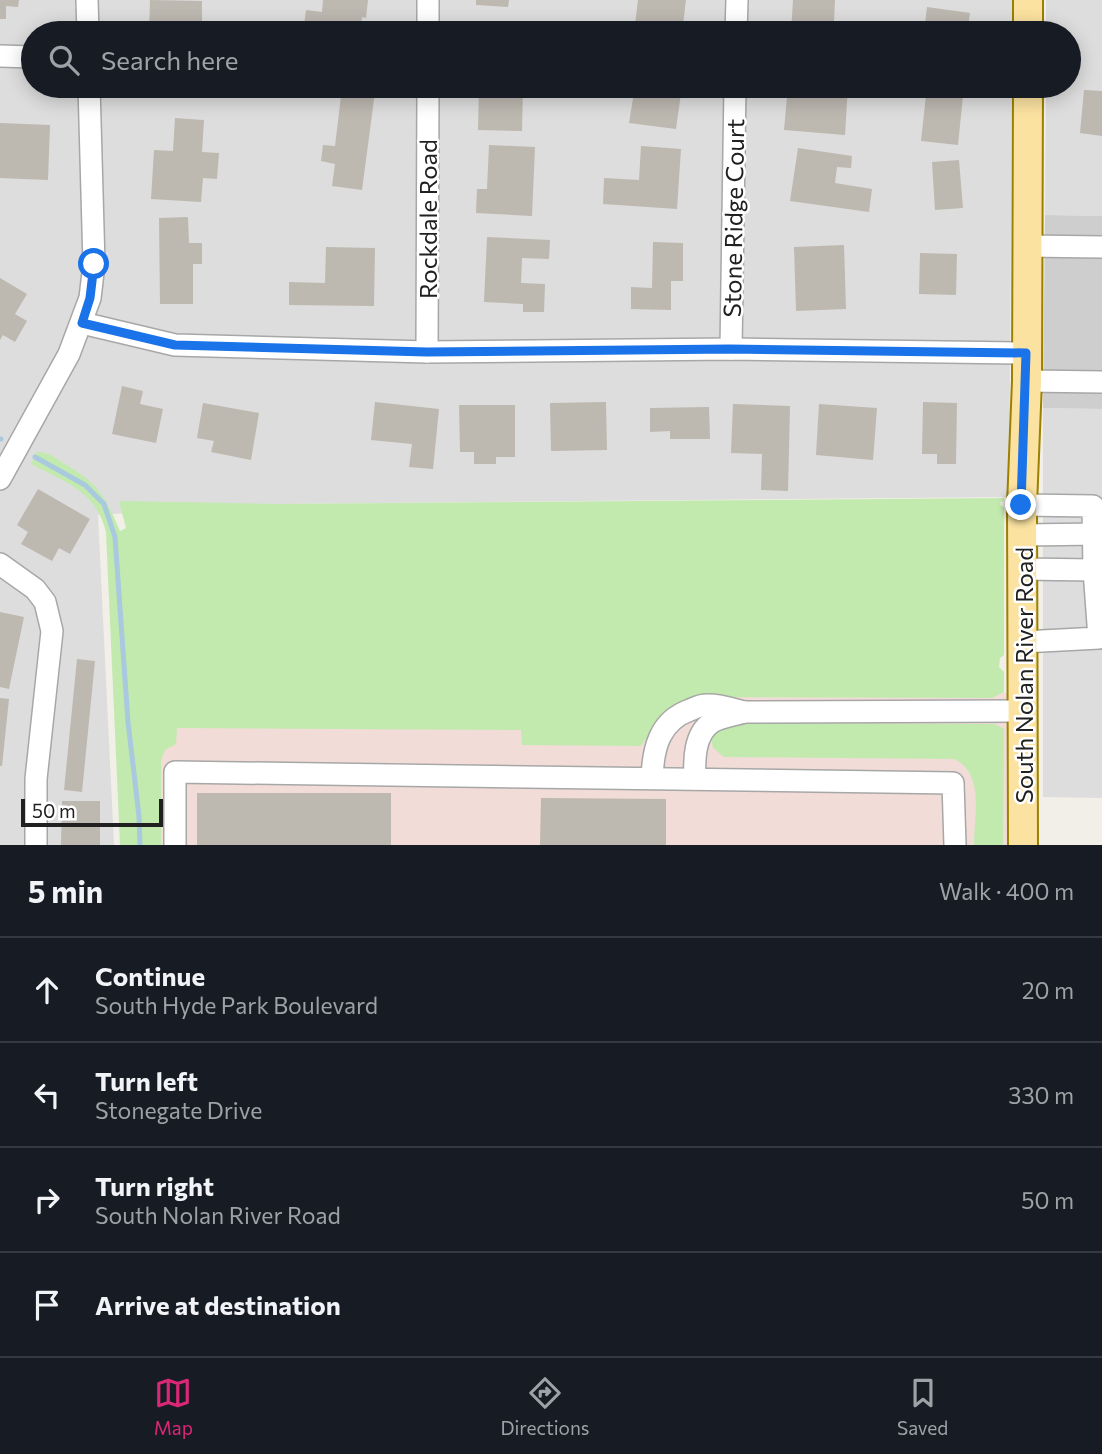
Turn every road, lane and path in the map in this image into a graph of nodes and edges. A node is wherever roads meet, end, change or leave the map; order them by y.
1 (87, 0) edge
2 (428, 0) edge
3 (737, 0) edge
4 (1028, 0) edge
5 (88, 21) edge
6 (428, 21) edge
7 (736, 21) edge
8 (1028, 21) edge
9 (0, 56) edge
10 (21, 57) edge
11 (89, 98) edge
12 (428, 98) edge
13 (736, 98) edge
14 (1028, 98) edge
15 (1027, 246) junction
16 (1102, 247) edge
17 (82, 323) junction
18 (730, 349) junction
19 (427, 352) junction
20 (1026, 353) junction
21 (1027, 381) junction
22 (1102, 382) edge
23 (0, 479) edge
24 (1021, 505) junction
25 (1098, 534) edge
26 (1022, 535) junction
27 (0, 564) edge
28 (1022, 569) junction
29 (1094, 570) junction
30 (1023, 642) junction
31 (1024, 711) junction
32 (744, 712) junction
33 (652, 778) junction
34 (695, 779) junction
35 (36, 845) edge
36 (175, 845) edge
37 (955, 845) edge
38 (1023, 845) edge

1 - 5 street
2 - 6 street
3 - 7 street
4 - 8 main road
9 - 10 street
11 - 17 street
12 - 19 street, Rockdale Road
13 - 18 street, Stone Ridge Court
14 - 15 main road, South Nolan River Road
15 - 16 street
15 - 20 main road, South Nolan River Road
17 - 19 street
17 - 23 street
18 - 19 street
18 - 20 street
20 - 21 main road, South Nolan River Road
21 - 22 street
21 - 24 main road, South Nolan River Road
24 - 25 street
24 - 26 main road, South Nolan River Road
25 - 26 street
25 - 29 street
26 - 28 main road, South Nolan River Road
27 - 35 street
28 - 29 street
28 - 30 main road, South Nolan River Road
29 - 30 street
30 - 31 main road, South Nolan River Road
31 - 32 street
31 - 38 main road, South Nolan River Road
32 - 33 street
32 - 34 street
33 - 34 street
33 - 36 street
34 - 37 street

